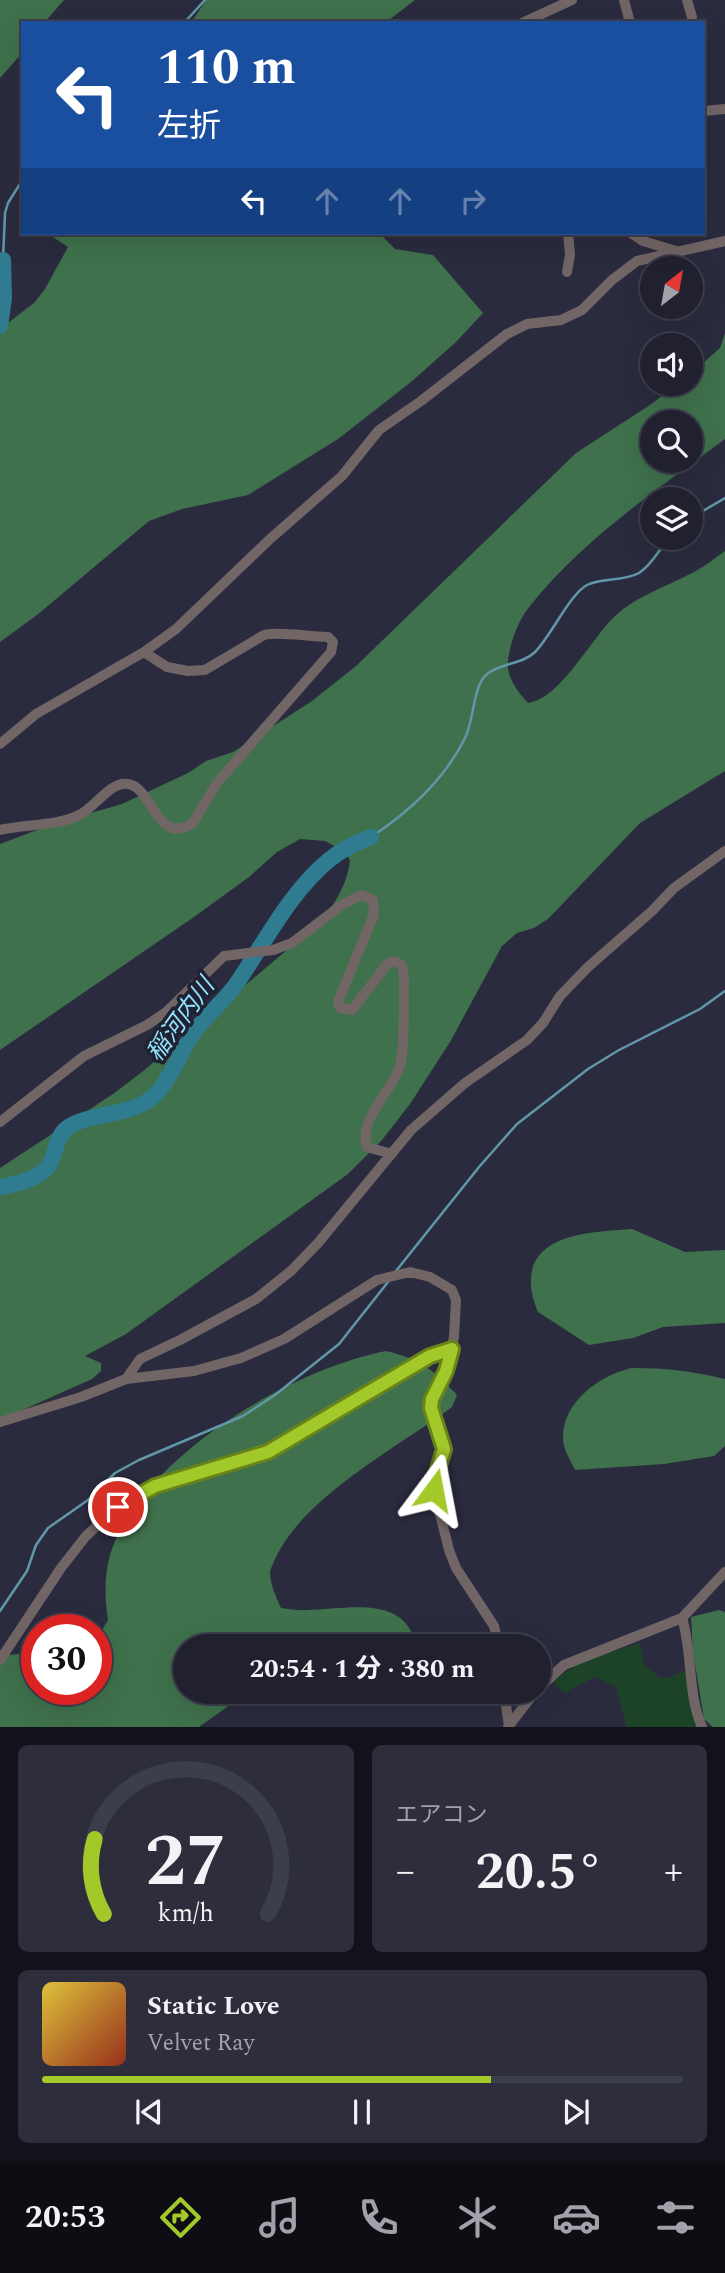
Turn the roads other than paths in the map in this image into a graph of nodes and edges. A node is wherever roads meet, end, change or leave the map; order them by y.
1 (572, 0) edge
2 (625, 0) edge
3 (687, 0) edge
4 (692, 17) dead end
5 (526, 21) edge
6 (630, 21) edge
7 (725, 109) edge
8 (705, 111) edge
9 (568, 235) edge
10 (634, 235) edge
11 (725, 241) edge
12 (679, 252) junction
13 (568, 272) dead end
14 (144, 652) junction
15 (0, 744) edge
16 (0, 830) edge
17 (725, 851) edge
18 (0, 1122) edge
19 (392, 1154) junction
20 (452, 1349) junction
21 (126, 1379) junction
22 (0, 1422) edge
23 (725, 1572) edge
24 (681, 1618) junction
25 (496, 1634) edge
26 (0, 1660) edge
27 (551, 1677) edge
28 (506, 1704) edge
29 (526, 1704) edge
30 (509, 1726) edge
31 (702, 1727) edge

1 - 5 street
2 - 6 street
3 - 4 street
7 - 8 street
9 - 13 street
10 - 12 street
11 - 12 street
12 - 14 street
14 - 15 street
14 - 16 street
17 - 19 street
18 - 19 street
19 - 21 street
20 - 21 street
20 - 25 street
20 - 26 street
21 - 22 street
23 - 24 street
24 - 27 street
24 - 31 street
28 - 30 street
29 - 30 street

